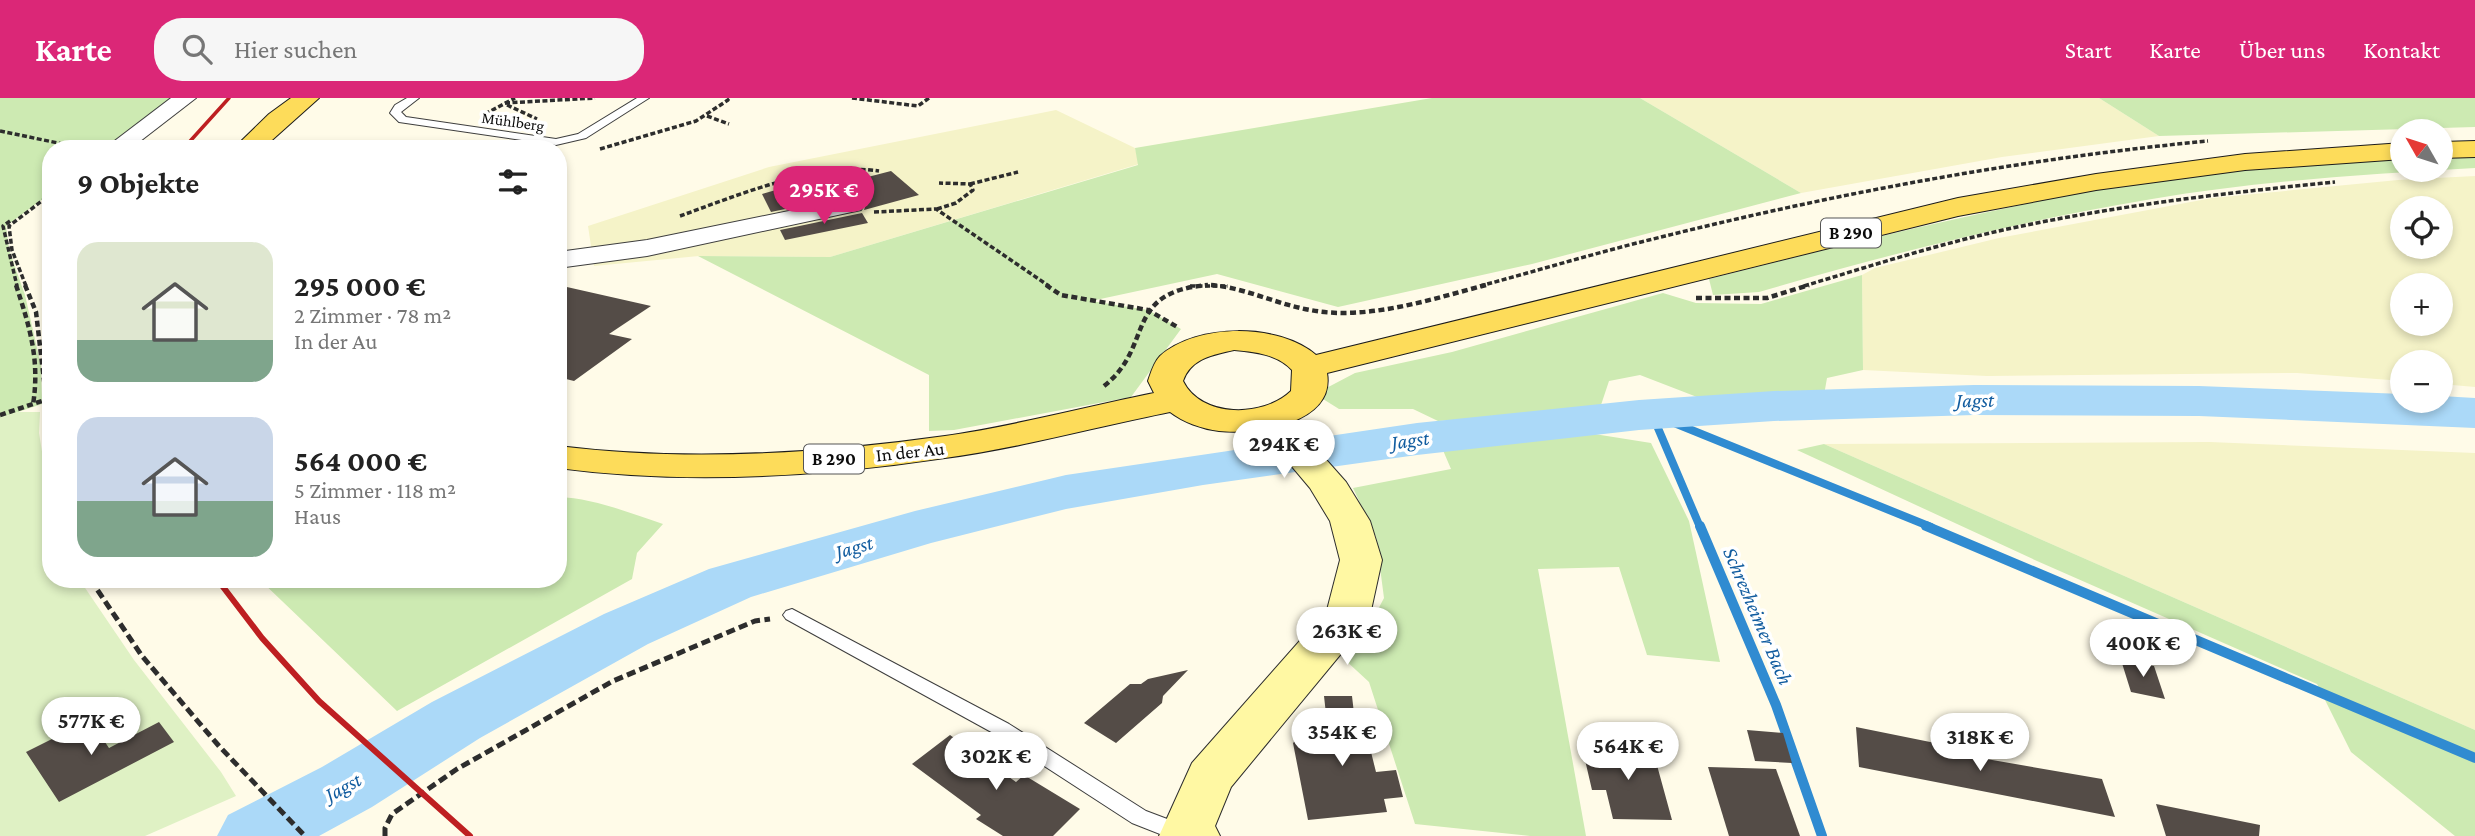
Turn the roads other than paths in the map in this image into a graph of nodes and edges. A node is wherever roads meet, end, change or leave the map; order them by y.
1 (185, 98) edge
2 (307, 98) edge
3 (414, 98) edge
4 (644, 98) edge
5 (127, 140) edge
6 (256, 140) edge
7 (542, 140) edge
8 (565, 140) edge
9 (2475, 149) edge
10 (2454, 150) edge
11 (2390, 153) edge
12 (852, 205) road end
13 (567, 259) edge
14 (1308, 367) junction
15 (1173, 400) junction
16 (1278, 428) junction
17 (567, 458) edge
18 (792, 615) road end
19 (1190, 835) edge

1 - 5 street
2 - 6 main road
3 - 7 lane, Mühlberg
4 - 8 lane, Mühlberg
9 - 10 main road
11 - 14 main road, B 290
12 - 13 street
14 - 15 main road
14 - 16 main road
15 - 16 main road
15 - 17 main road, In der Au / B 290
16 - 19 main road
18 - 19 lane

